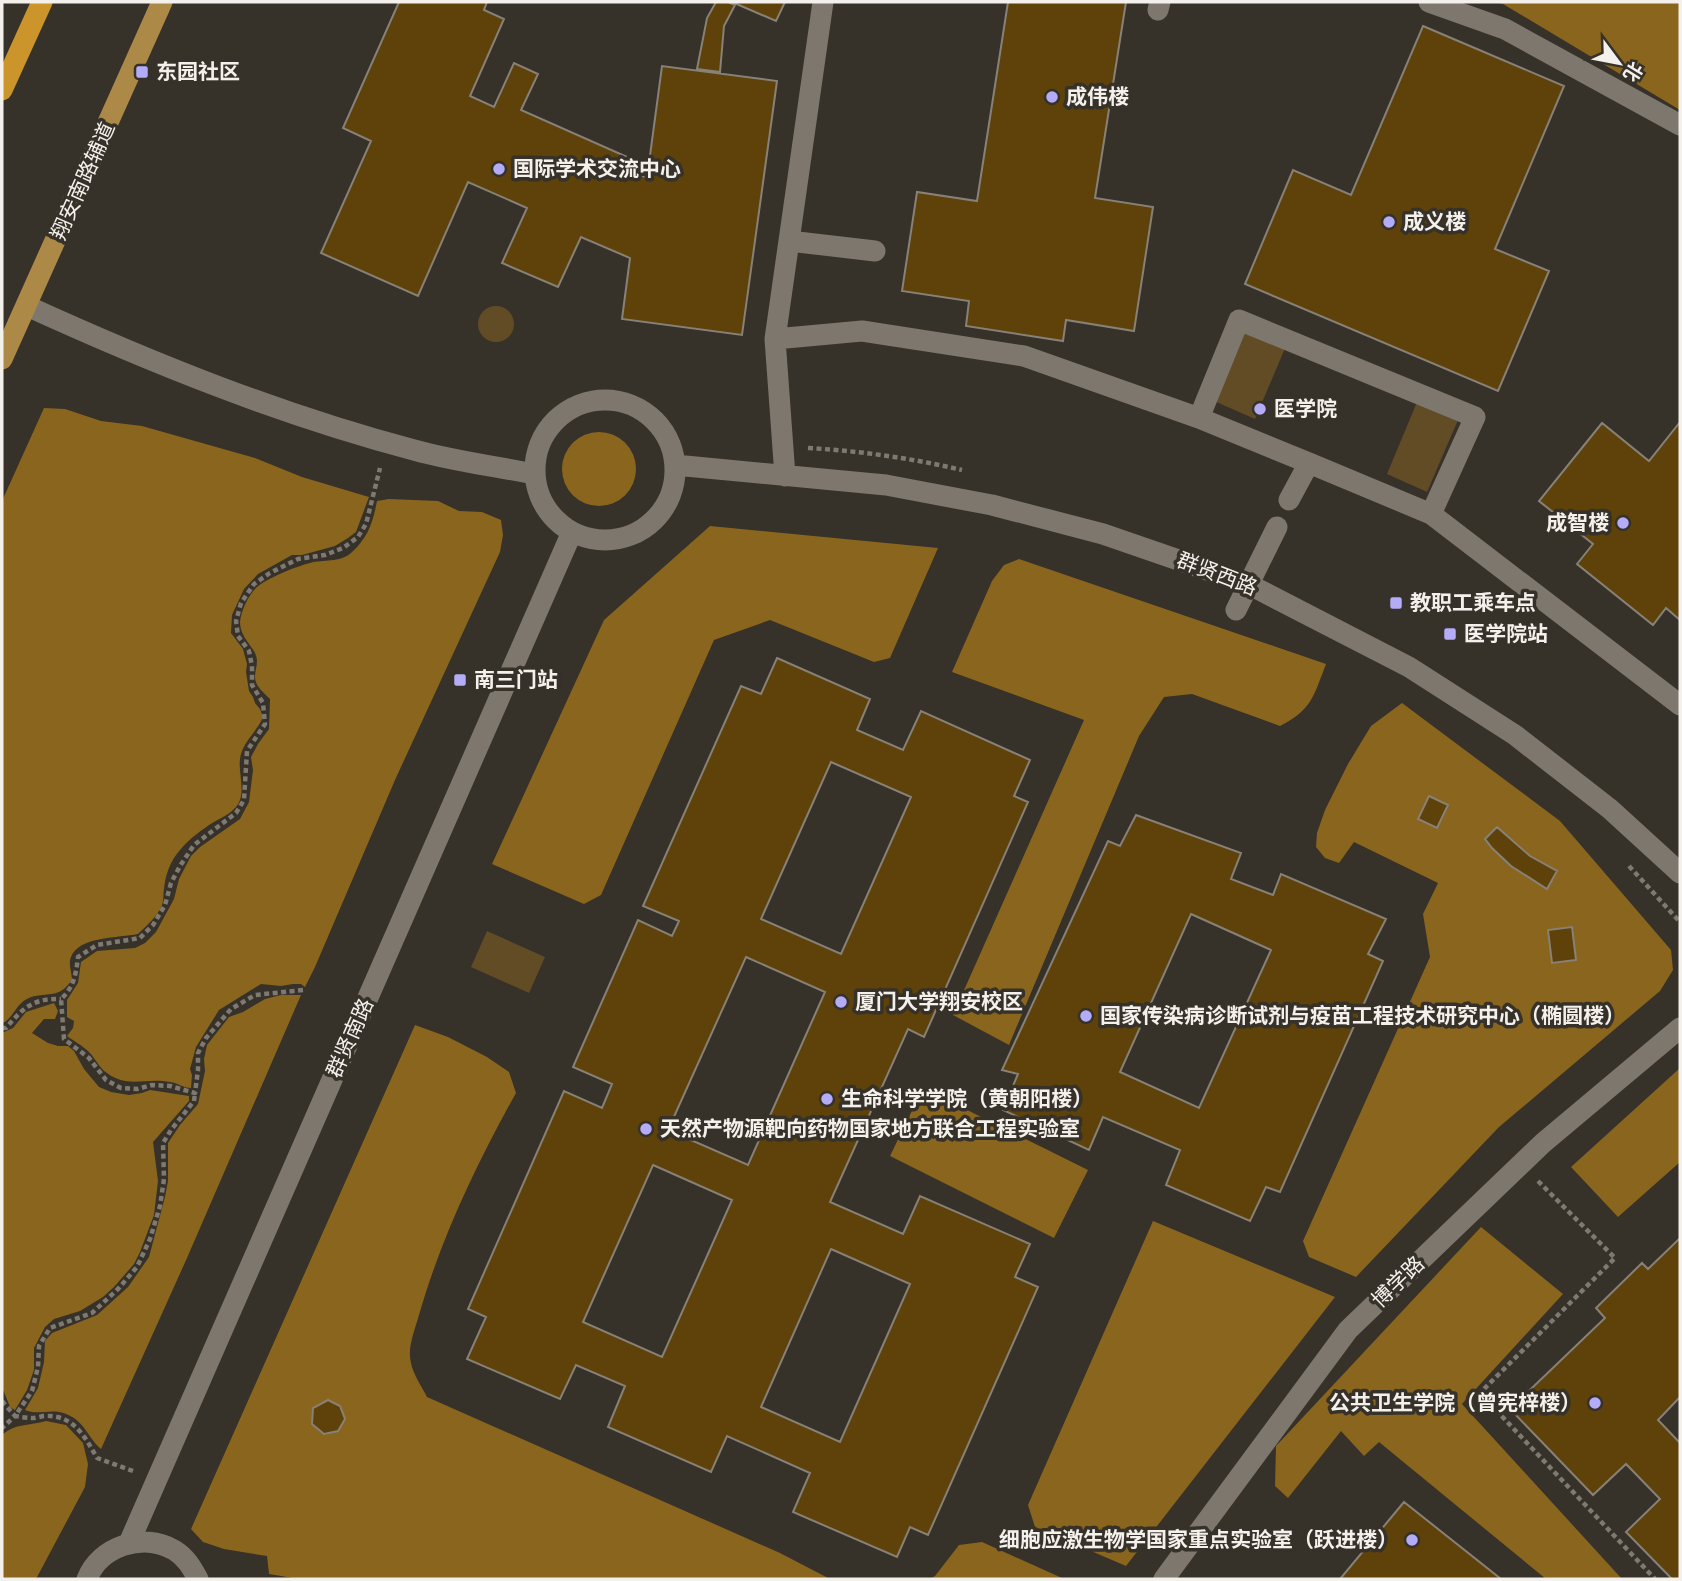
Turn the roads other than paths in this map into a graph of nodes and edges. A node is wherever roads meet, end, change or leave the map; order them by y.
1 (42, 2) edge
2 (162, 2) edge
3 (823, 2) edge
4 (1429, 2) edge
5 (2, 90) edge
6 (1680, 125) edge
7 (789, 241) junction
8 (875, 251) dead end
9 (27, 306) junction
10 (775, 339) junction
11 (2, 359) edge
12 (1199, 418) junction
13 (1308, 463) junction
14 (675, 464) junction
15 (534, 474) junction
16 (785, 476) junction
17 (1289, 499) dead end
18 (1431, 514) junction
19 (1276, 527) dead end
20 (572, 532) junction
21 (1248, 584) junction
22 (1236, 610) dead end
23 (1680, 705) edge
24 (1680, 873) edge
25 (1680, 1028) edge
26 (129, 1544) junction
27 (87, 1579) edge
28 (198, 1579) edge
29 (1164, 1579) edge

1 - 5 highway
2 - 9 main road, 翔安南路辅道
3 - 7 street
4 - 6 street
7 - 8 street
7 - 10 street
9 - 11 main road, 翔安南路辅道
9 - 15 street
10 - 12 street
10 - 16 street
12 - 13 street
12 - 18 street
13 - 17 street
13 - 18 street
14 - 15 street
14 - 16 street, 群贤西路
14 - 20 street
15 - 20 street
16 - 21 street, 群贤西路
18 - 23 street
19 - 21 street
20 - 26 street, 群贤南路
21 - 22 street
21 - 24 street, 群贤西路
25 - 29 street, 博学路
26 - 27 street
26 - 28 street

